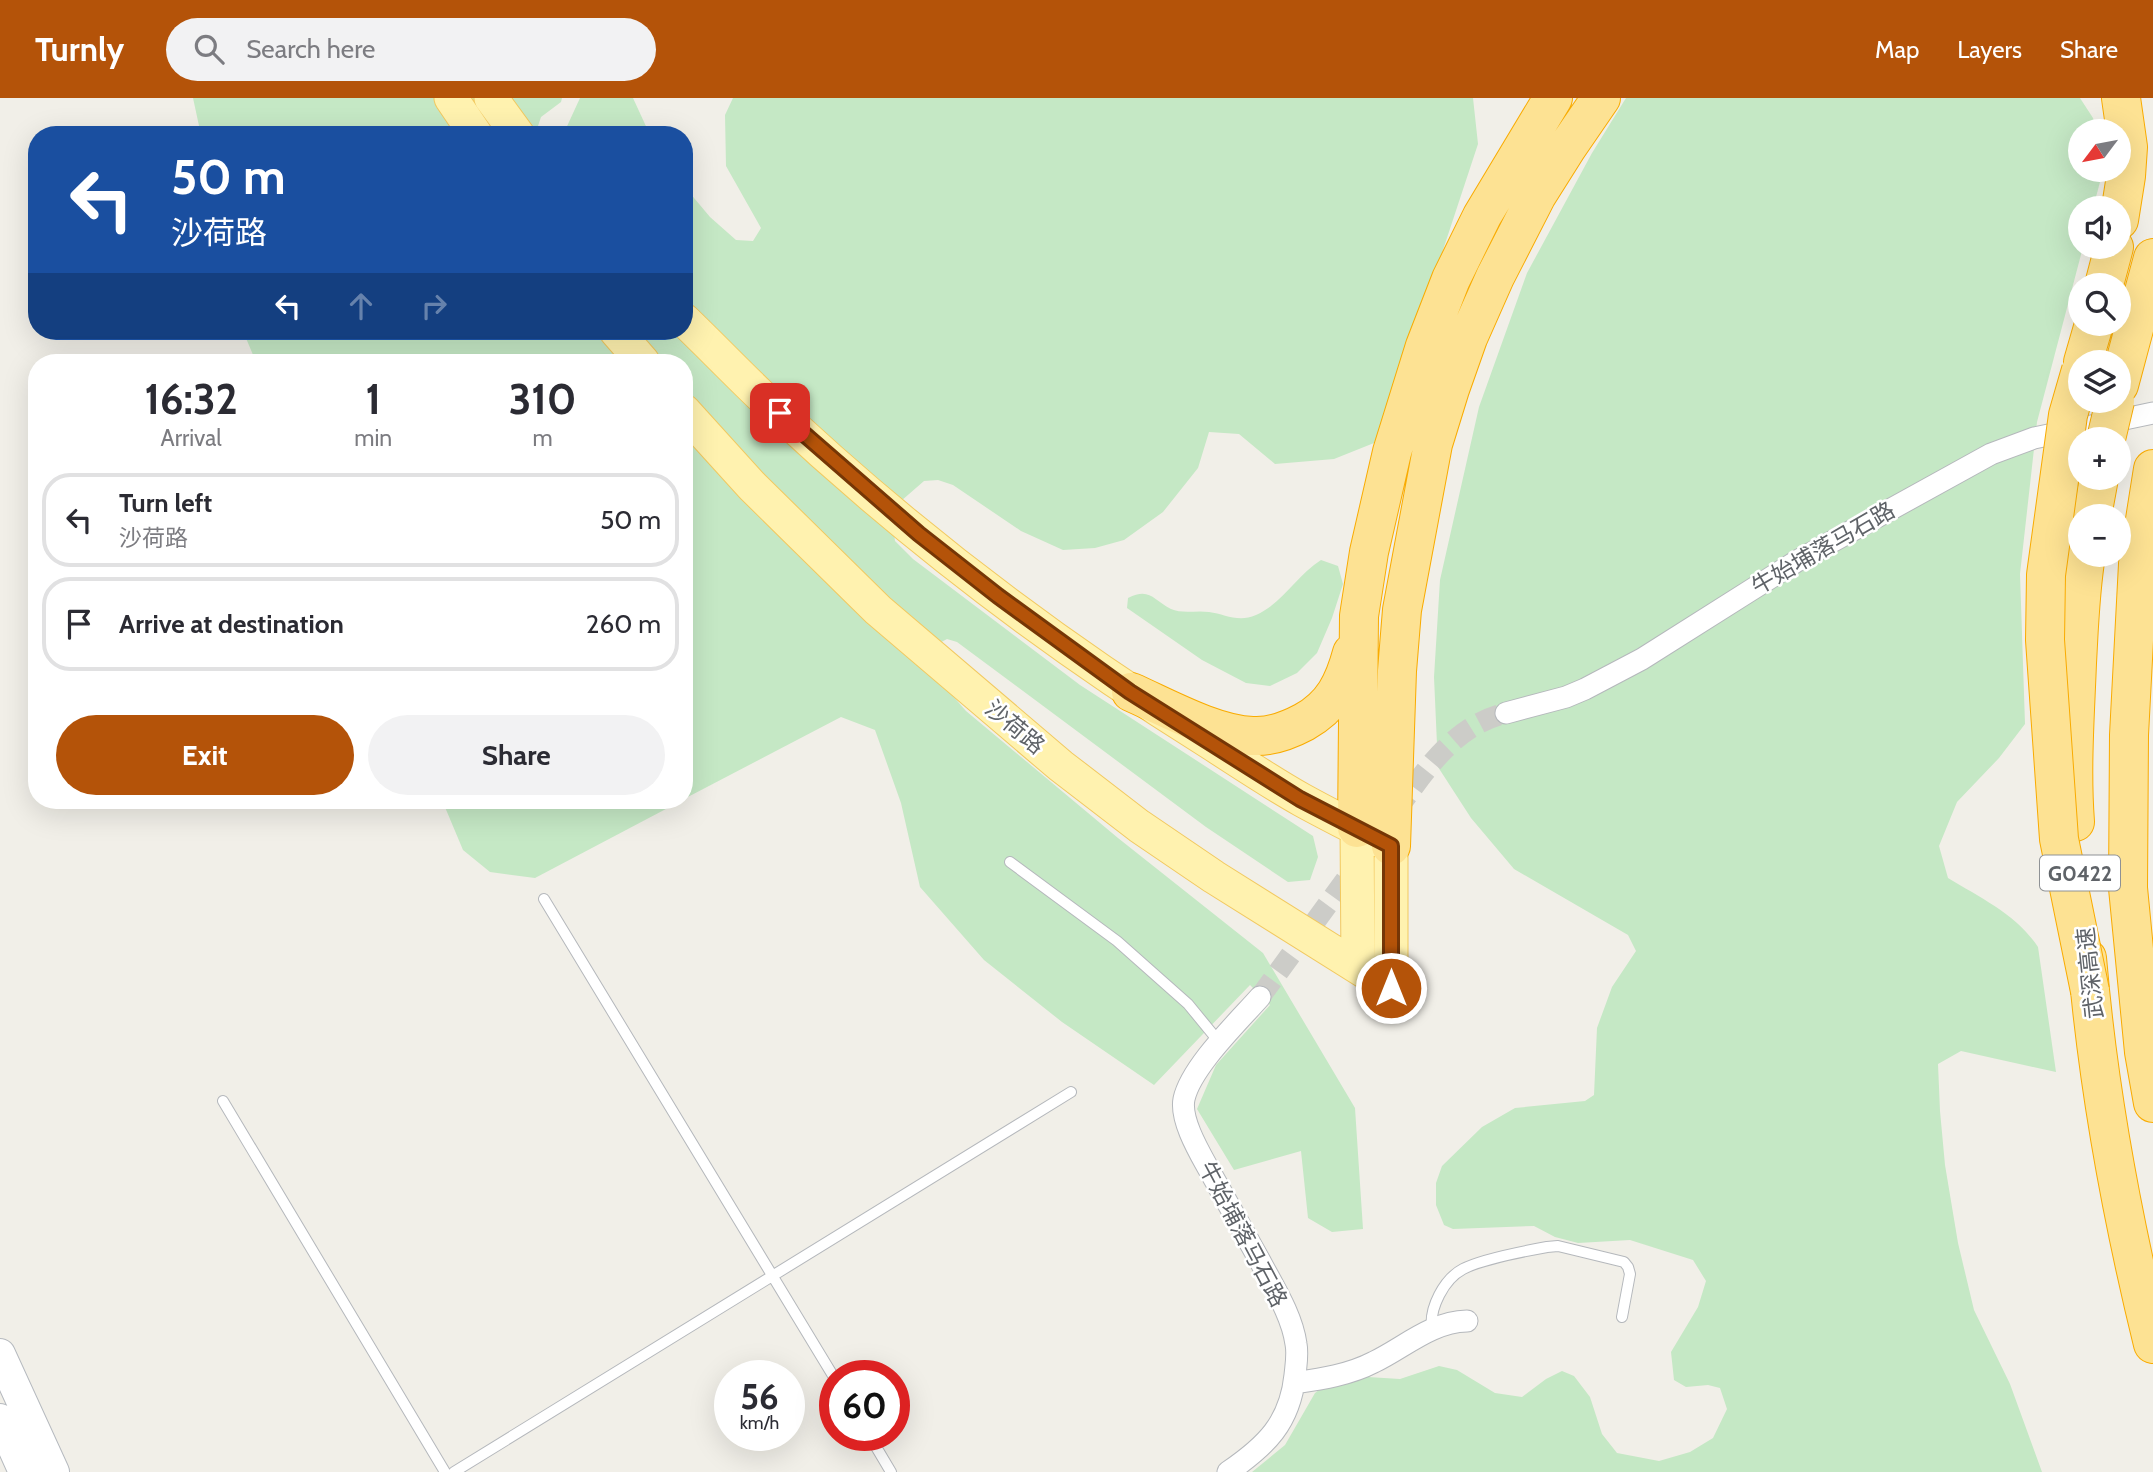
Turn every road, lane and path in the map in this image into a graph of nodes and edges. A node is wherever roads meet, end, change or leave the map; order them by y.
1 (451, 98) edge
2 (491, 98) edge
3 (1553, 98) edge
4 (1601, 98) edge
5 (2121, 98) edge
6 (470, 126) edge
7 (511, 126) edge
8 (2123, 196) edge
9 (2153, 258) edge
10 (693, 329) edge
11 (624, 340) edge
12 (2129, 350) edge
13 (636, 354) edge
14 (2069, 413) edge
15 (2153, 413) edge
16 (693, 421) edge
17 (2153, 469) edge
18 (2084, 567) edge
19 (1361, 604) junction
20 (1130, 692) junction
21 (1506, 713) tunnel mouth
22 (1357, 828) junction
23 (1391, 846) junction
24 (1010, 862) dead end
25 (544, 899) dead end
26 (2153, 943) edge
27 (1358, 966) junction
28 (2090, 991) junction
29 (1260, 997) tunnel mouth
30 (1220, 1043) junction
31 (2144, 1052) junction
32 (1071, 1091) dead end
33 (223, 1101) dead end
34 (2153, 1103) edge
35 (772, 1276) junction
36 (1622, 1317) dead end
37 (1467, 1321) dead end
38 (1432, 1329) junction
39 (2153, 1344) edge
40 (0, 1354) edge
41 (823, 1360) edge
42 (1294, 1383) junction
43 (0, 1419) edge
44 (879, 1451) edge
45 (24, 1472) edge
46 (54, 1472) edge
47 (445, 1472) edge
48 (454, 1472) edge
49 (891, 1472) edge
50 (1228, 1472) edge

1 - 6 main road
2 - 7 main road
3 - 19 highway
4 - 23 highway
5 - 8 highway
9 - 12 highway
10 - 20 main road
11 - 13 main road
14 - 28 highway, bridge
15 - 21 street, 牛始埔落马石路
16 - 27 main road, 沙荷路
17 - 31 highway, 武深高速 / G0422
18 - 28 highway, 武深高速 / G0422
19 - 20 highway
19 - 22 highway
20 - 22 main road
22 - 23 main road
22 - 27 main road
23 - 27 main road, 沙荷路
24 - 30 lane
25 - 35 lane
26 - 31 highway
28 - 39 highway, 武深高速 / G0422
29 - 30 street, 牛始埔落马石路
30 - 42 street, 牛始埔落马石路
31 - 34 highway, 武深高速 / G0422
32 - 35 lane
33 - 47 lane
35 - 41 lane
35 - 48 lane
36 - 38 lane
37 - 38 street
38 - 42 street
40 - 46 main road
42 - 50 street, 牛始埔落马石路
43 - 45 main road
44 - 49 lane

